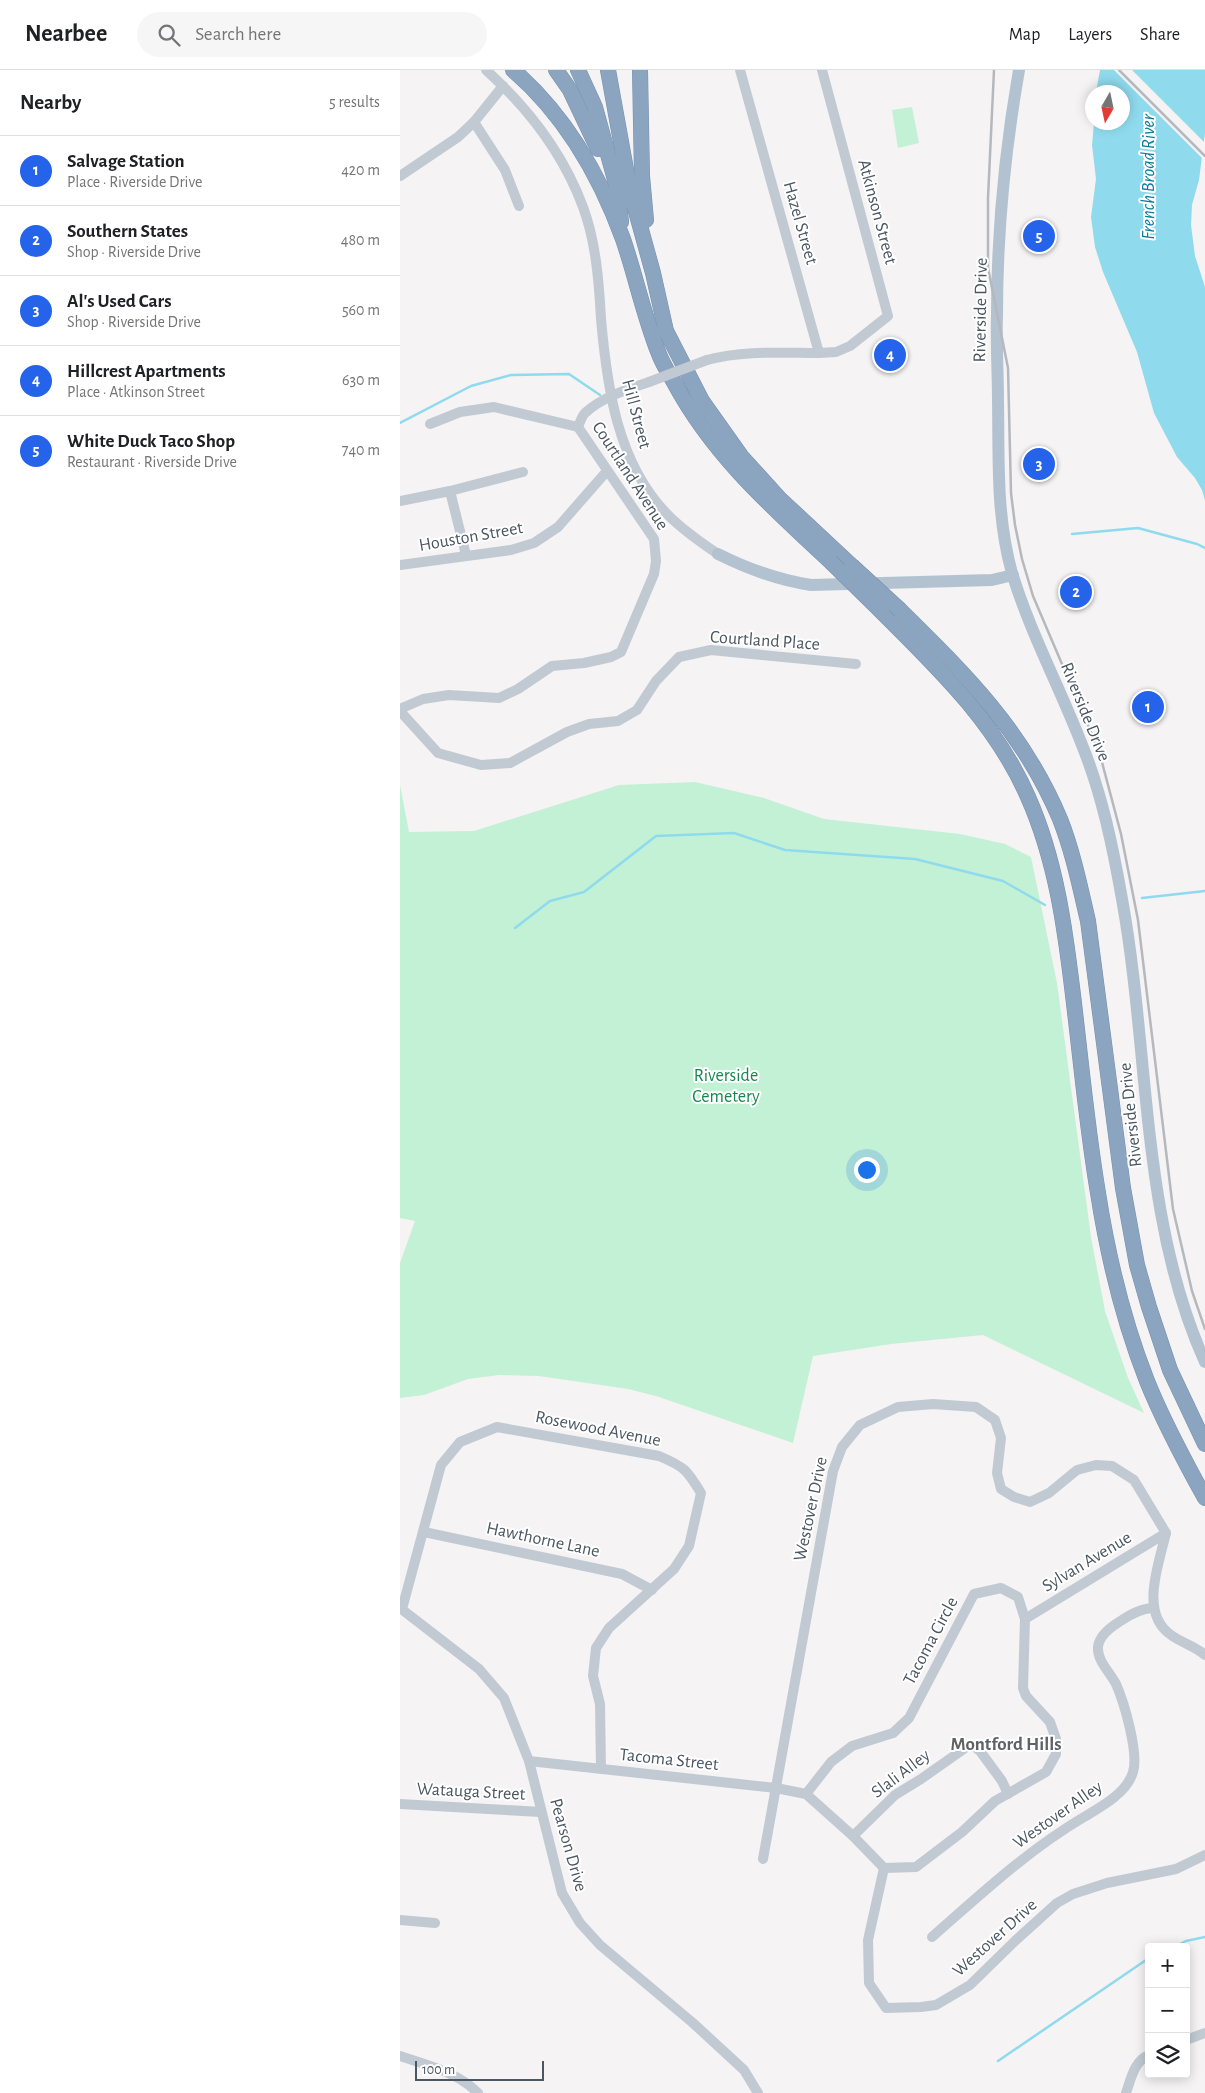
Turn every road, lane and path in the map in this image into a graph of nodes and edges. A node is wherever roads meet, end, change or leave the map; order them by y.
1 (486, 70) edge
2 (513, 70) edge
3 (556, 70) edge
4 (578, 70) edge
5 (608, 70) edge
6 (640, 70) edge
7 (740, 70) edge
8 (822, 70) edge
9 (1019, 70) edge
10 (503, 86) junction
11 (474, 122) junction
12 (400, 176) edge
13 (618, 202) junction
14 (519, 206) dead end
15 (623, 238) junction
16 (653, 273) junction
17 (819, 353) junction
18 (610, 397) junction
19 (430, 424) dead end
20 (578, 427) junction
21 (607, 471) junction
22 (523, 472) dead end
23 (450, 491) junction
24 (400, 501) edge
25 (718, 554) joint
26 (466, 555) junction
27 (400, 565) edge
28 (1013, 575) junction
29 (856, 664) dead end
30 (400, 710) edge
31 (1205, 1362) edge
32 (1205, 1444) edge
33 (1205, 1498) edge
34 (424, 1532) junction
35 (1166, 1533) junction
36 (652, 1590) junction
37 (1154, 1608) junction
38 (401, 1609) edge
39 (1025, 1619) junction
40 (1205, 1655) edge
41 (529, 1762) junction
42 (601, 1769) junction
43 (776, 1788) junction
44 (806, 1794) junction
45 (1008, 1794) junction
46 (400, 1804) edge
47 (541, 1812) junction
48 (853, 1836) junction
49 (1205, 1856) edge
50 (763, 1859) dead end
51 (884, 1868) junction
52 (400, 1920) edge
53 (435, 1923) dead end
54 (932, 1937) dead end
55 (1205, 2033) edge
56 (1190, 2039) edge
57 (400, 2056) edge
58 (1145, 2056) edge
59 (474, 2092) edge
60 (758, 2093) edge
61 (1126, 2093) edge

1 - 10 street, Hill Street
2 - 15 highway
3 - 13 highway
4 - 13 highway
5 - 16 highway
6 - 16 highway
7 - 17 street, Hazel Street
8 - 17 street, Atkinson Street
9 - 28 main road, Riverside Drive
10 - 11 street
10 - 18 street, Hill Street
11 - 12 street
11 - 14 street
13 - 15 highway
15 - 33 highway, bridge
16 - 32 highway, bridge
17 - 18 street, Courtland Avenue, bridge
18 - 20 street, Courtland Avenue
18 - 25 street, Hill Street
19 - 20 street
20 - 21 street, Courtland Avenue
21 - 26 street, Houston Street
21 - 30 street, Courtland Avenue
22 - 23 street
23 - 24 street
23 - 26 street
25 - 28 main road, Hill Street
26 - 27 street, Houston Street
28 - 31 main road, Riverside Drive
29 - 30 street, Courtland Place
34 - 36 street, Hawthorne Lane
34 - 36 street, Rosewood Avenue
34 - 38 street, Rosewood Avenue
35 - 37 street
35 - 39 street, Sylvan Avenue
35 - 43 street, Westover Drive
36 - 42 street, Rosewood Avenue
37 - 40 street
37 - 54 street, Westover Alley
38 - 41 street, Pearson Drive
39 - 44 street, Tacoma Circle
39 - 45 street, Tacoma Circle
41 - 42 street, Tacoma Street
41 - 47 street, Pearson Drive
42 - 43 street, Tacoma Street
43 - 44 street, Tacoma Street
43 - 50 street
44 - 48 street
45 - 48 street, Slali Alley
45 - 51 street, Tacoma Circle
46 - 47 street, Watauga Street
47 - 60 street, Pearson Drive
48 - 51 street
49 - 51 street, Westover Drive
52 - 53 street
55 - 56 street
57 - 59 street
58 - 61 street

